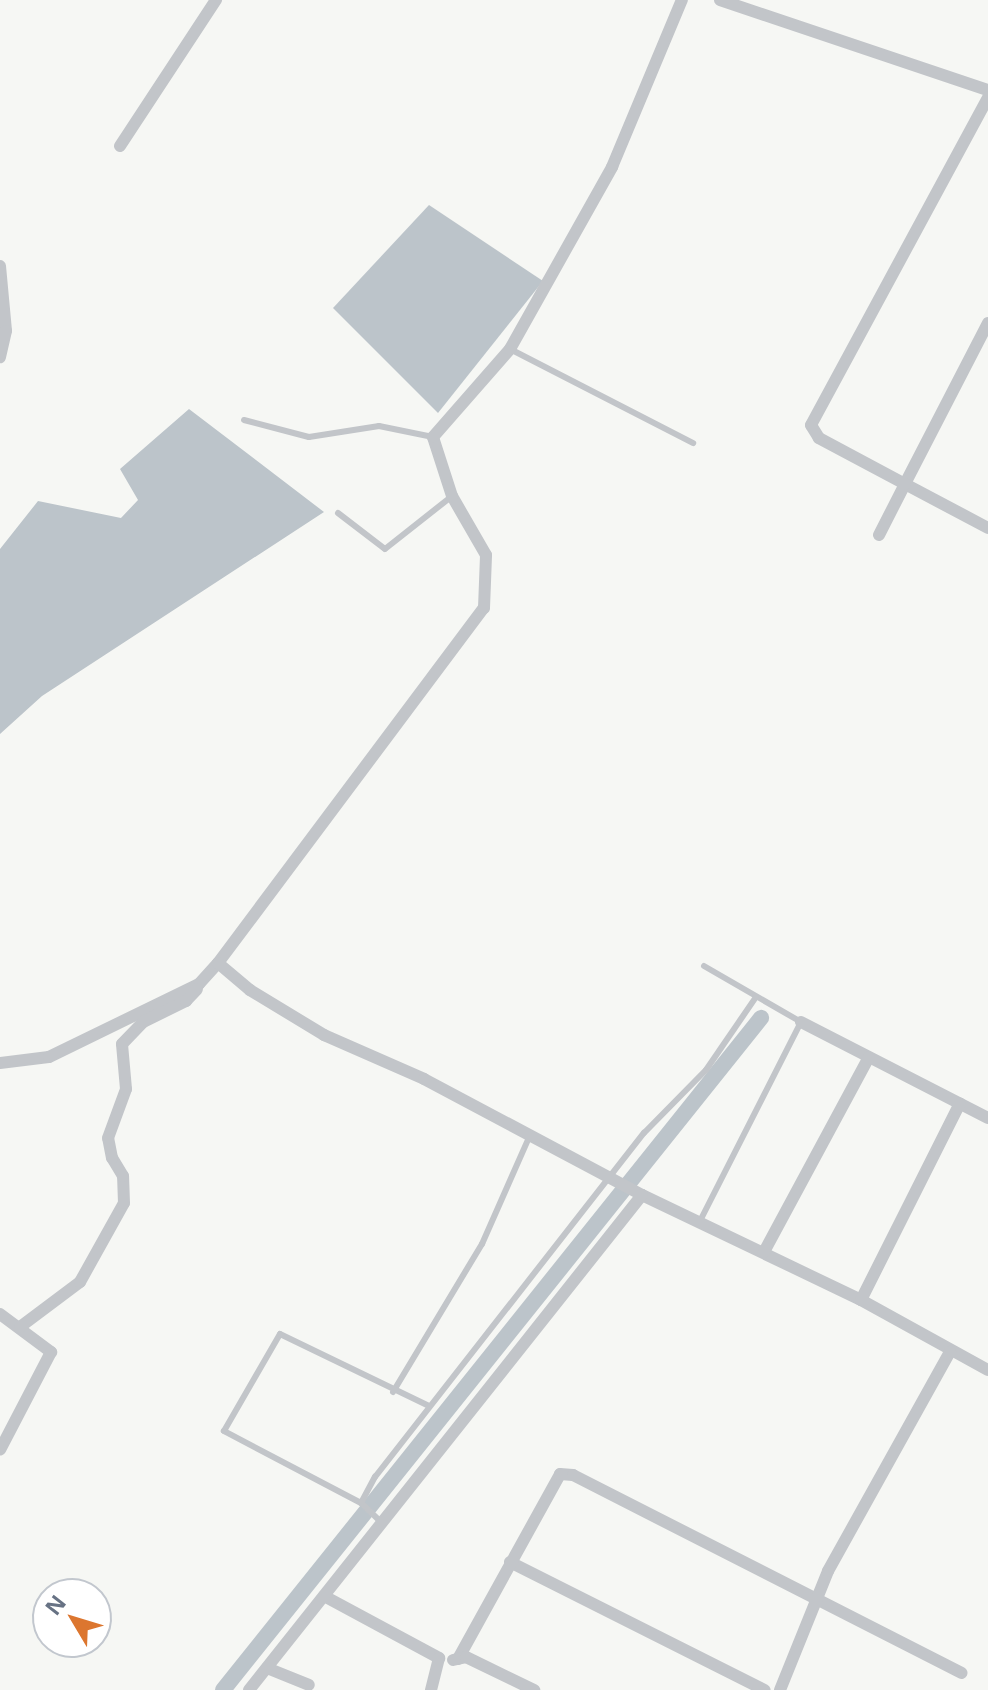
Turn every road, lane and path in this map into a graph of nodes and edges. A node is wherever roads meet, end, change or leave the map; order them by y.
1 (216, 0) edge
2 (682, 0) edge
3 (720, 0) edge
4 (988, 90) edge
5 (988, 97) edge
6 (120, 146) dead end
7 (0, 266) edge
8 (988, 323) edge
9 (510, 349) junction
10 (0, 357) edge
11 (244, 420) dead end
12 (433, 437) junction
13 (693, 443) dead end
14 (905, 484) junction
15 (452, 496) junction
16 (338, 513) dead end
17 (988, 528) edge
18 (879, 535) dead end
19 (218, 963) junction
20 (704, 966) dead end
21 (199, 984) junction
22 (756, 997) junction
23 (801, 1022) junction
24 (869, 1057) junction
25 (0, 1063) edge
26 (960, 1103) junction
27 (988, 1118) edge
28 (530, 1135) junction
29 (618, 1181) junction
30 (642, 1195) junction
31 (700, 1221) junction
32 (764, 1252) junction
33 (861, 1300) junction
34 (0, 1314) edge
35 (20, 1327) junction
36 (950, 1352) junction
37 (988, 1370) edge
38 (393, 1392) junction
39 (429, 1406) junction
40 (0, 1450) edge
41 (361, 1503) junction
42 (382, 1523) junction
43 (510, 1562) junction
44 (324, 1596) junction
45 (817, 1600) junction
46 (458, 1659) junction
47 (441, 1662) junction
48 (267, 1668) junction
49 (961, 1673) dead end
50 (309, 1685) dead end
51 (249, 1690) edge
52 (431, 1690) edge
53 (534, 1690) edge
54 (765, 1690) edge
55 (780, 1690) edge

1 - 6 street
2 - 9 street
3 - 4 street
5 - 14 street
7 - 10 street
8 - 14 street
9 - 12 street
9 - 13 lane
11 - 12 lane
12 - 15 street
14 - 17 street
14 - 18 street
15 - 16 lane
15 - 19 street
19 - 21 street
19 - 28 street
20 - 22 lane
21 - 25 street
21 - 35 street
22 - 23 lane
22 - 29 lane
23 - 24 street
23 - 31 lane
24 - 26 street
24 - 32 street
26 - 27 street
26 - 33 street
28 - 29 street
28 - 38 lane
29 - 30 street
29 - 39 lane
30 - 31 street
30 - 42 street
31 - 32 street
32 - 33 street
33 - 36 street
34 - 35 street
35 - 40 street
36 - 37 street
36 - 45 street
38 - 39 lane
38 - 41 lane
39 - 41 lane
41 - 42 lane
42 - 44 street
43 - 45 street
43 - 46 street
43 - 54 street
44 - 47 street
44 - 48 street
45 - 49 street
45 - 55 street
46 - 47 street
46 - 53 street
47 - 52 street
48 - 50 street
48 - 51 street

